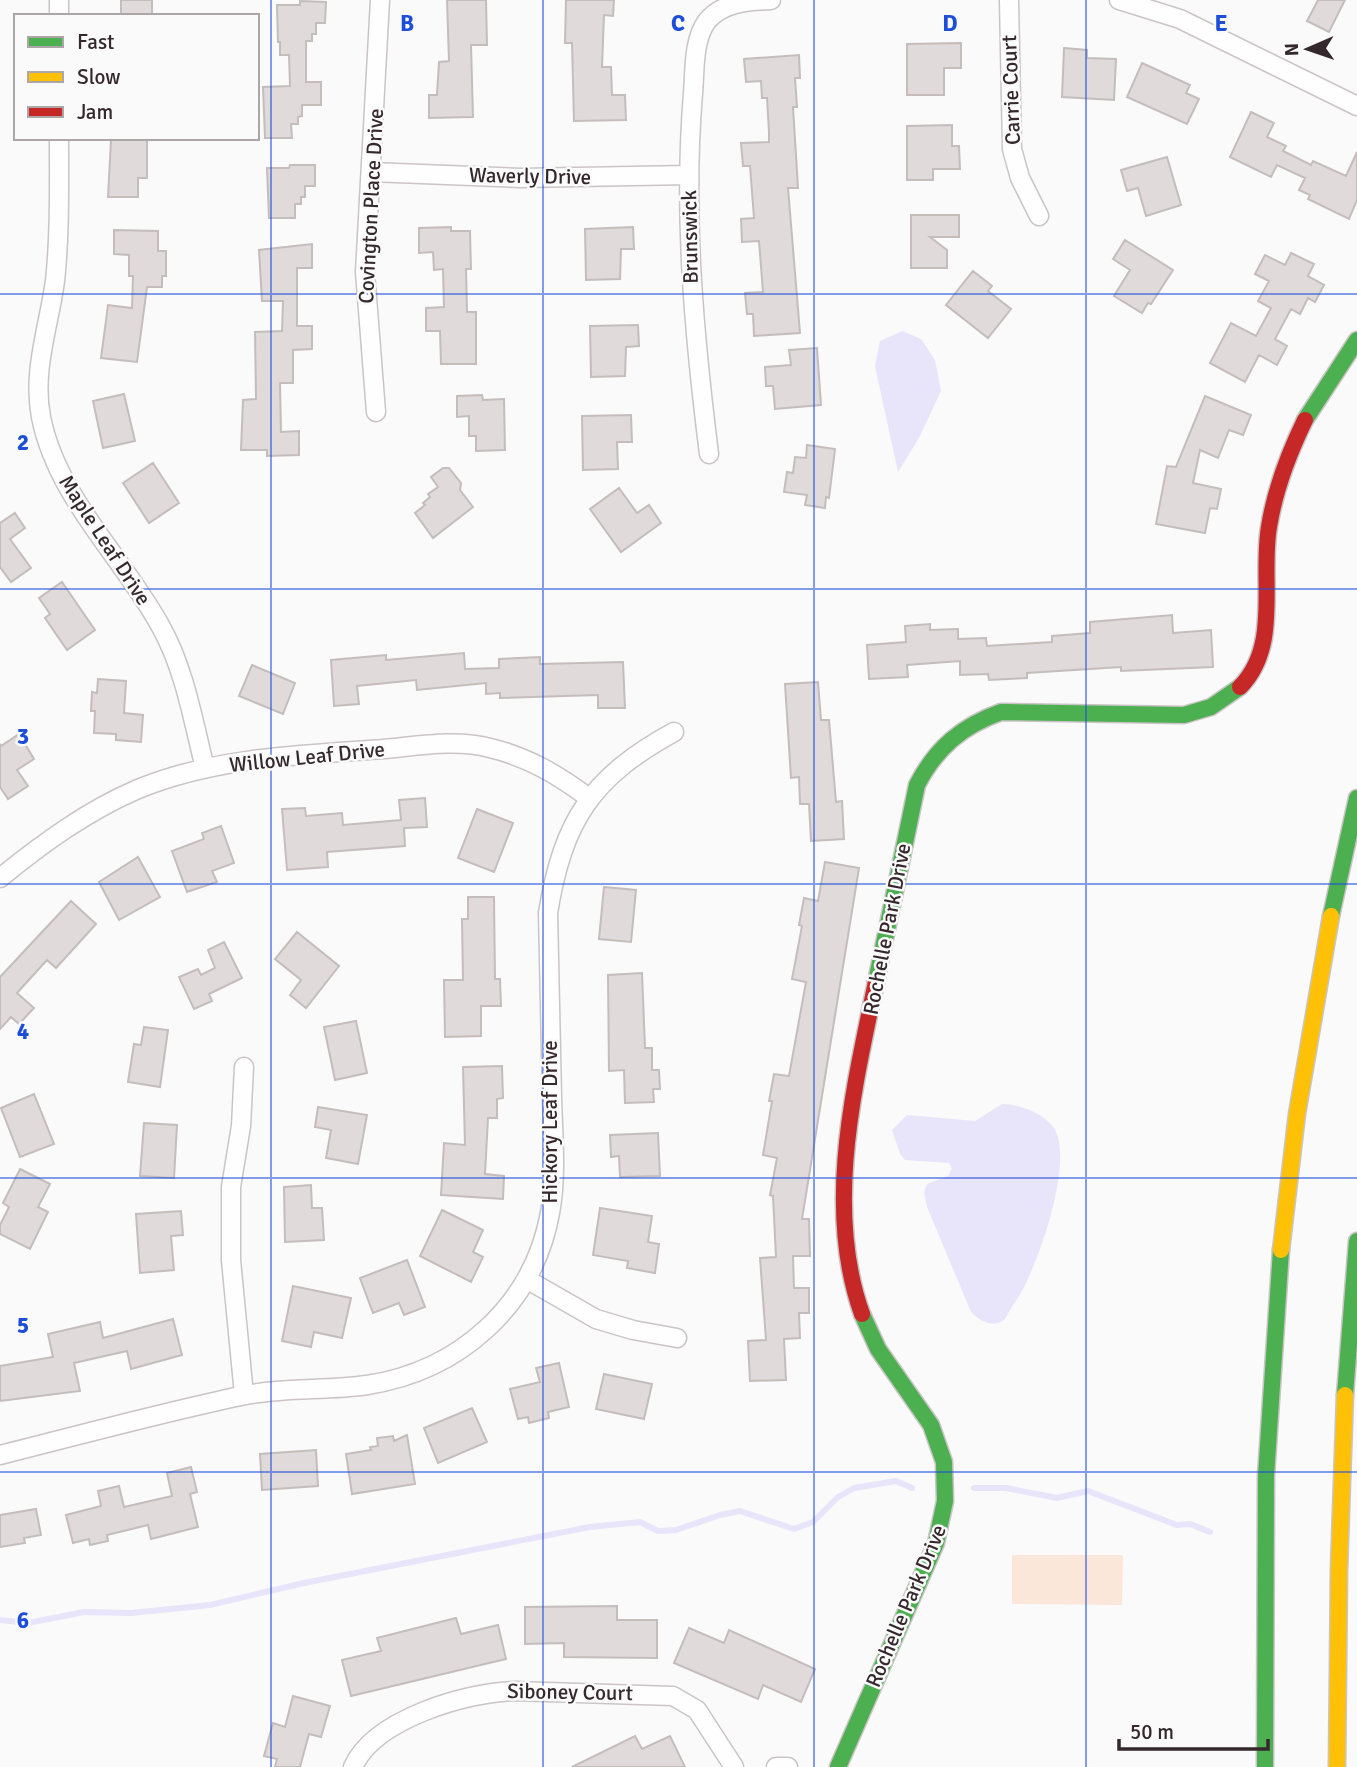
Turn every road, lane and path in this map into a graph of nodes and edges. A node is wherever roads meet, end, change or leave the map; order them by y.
1 (380, 0) edge
2 (771, 0) edge
3 (1009, 0) edge
4 (1119, 0) edge
5 (1357, 106) edge
6 (59, 140) edge
7 (371, 172) junction
8 (689, 175) junction
9 (1039, 216) dead end
10 (1357, 340) edge
11 (376, 412) dead end
12 (709, 454) dead end
13 (674, 732) dead end
14 (205, 768) junction
15 (1357, 797) edge
16 (589, 798) junction
17 (0, 878) edge
18 (244, 1068) dead end
19 (1357, 1241) edge
20 (528, 1280) junction
21 (677, 1338) dead end
22 (244, 1395) junction
23 (0, 1455) edge
24 (353, 1767) edge
25 (734, 1767) edge
26 (776, 1767) edge
27 (788, 1767) edge
28 (838, 1767) edge
29 (1265, 1767) edge
30 (1337, 1767) edge

1 - 7 street, Covington Place Drive
2 - 8 street, Brunswick
3 - 9 street, Carrie Court
4 - 5 street
6 - 14 street, Maple Leaf Drive
7 - 8 street, Waverly Drive
7 - 11 street, Covington Place Drive
8 - 12 street, Brunswick
10 - 28 main road, Rochelle Park Drive
13 - 16 street, Hickory Leaf Drive
14 - 16 street, Willow Leaf Drive
14 - 17 street, Willow Leaf Drive
15 - 29 main road
16 - 20 street, Hickory Leaf Drive
18 - 22 street
19 - 30 main road
20 - 21 street
20 - 22 street, Hickory Leaf Drive
22 - 23 street, Hickory Leaf Drive
24 - 25 street, Siboney Court
26 - 27 street

